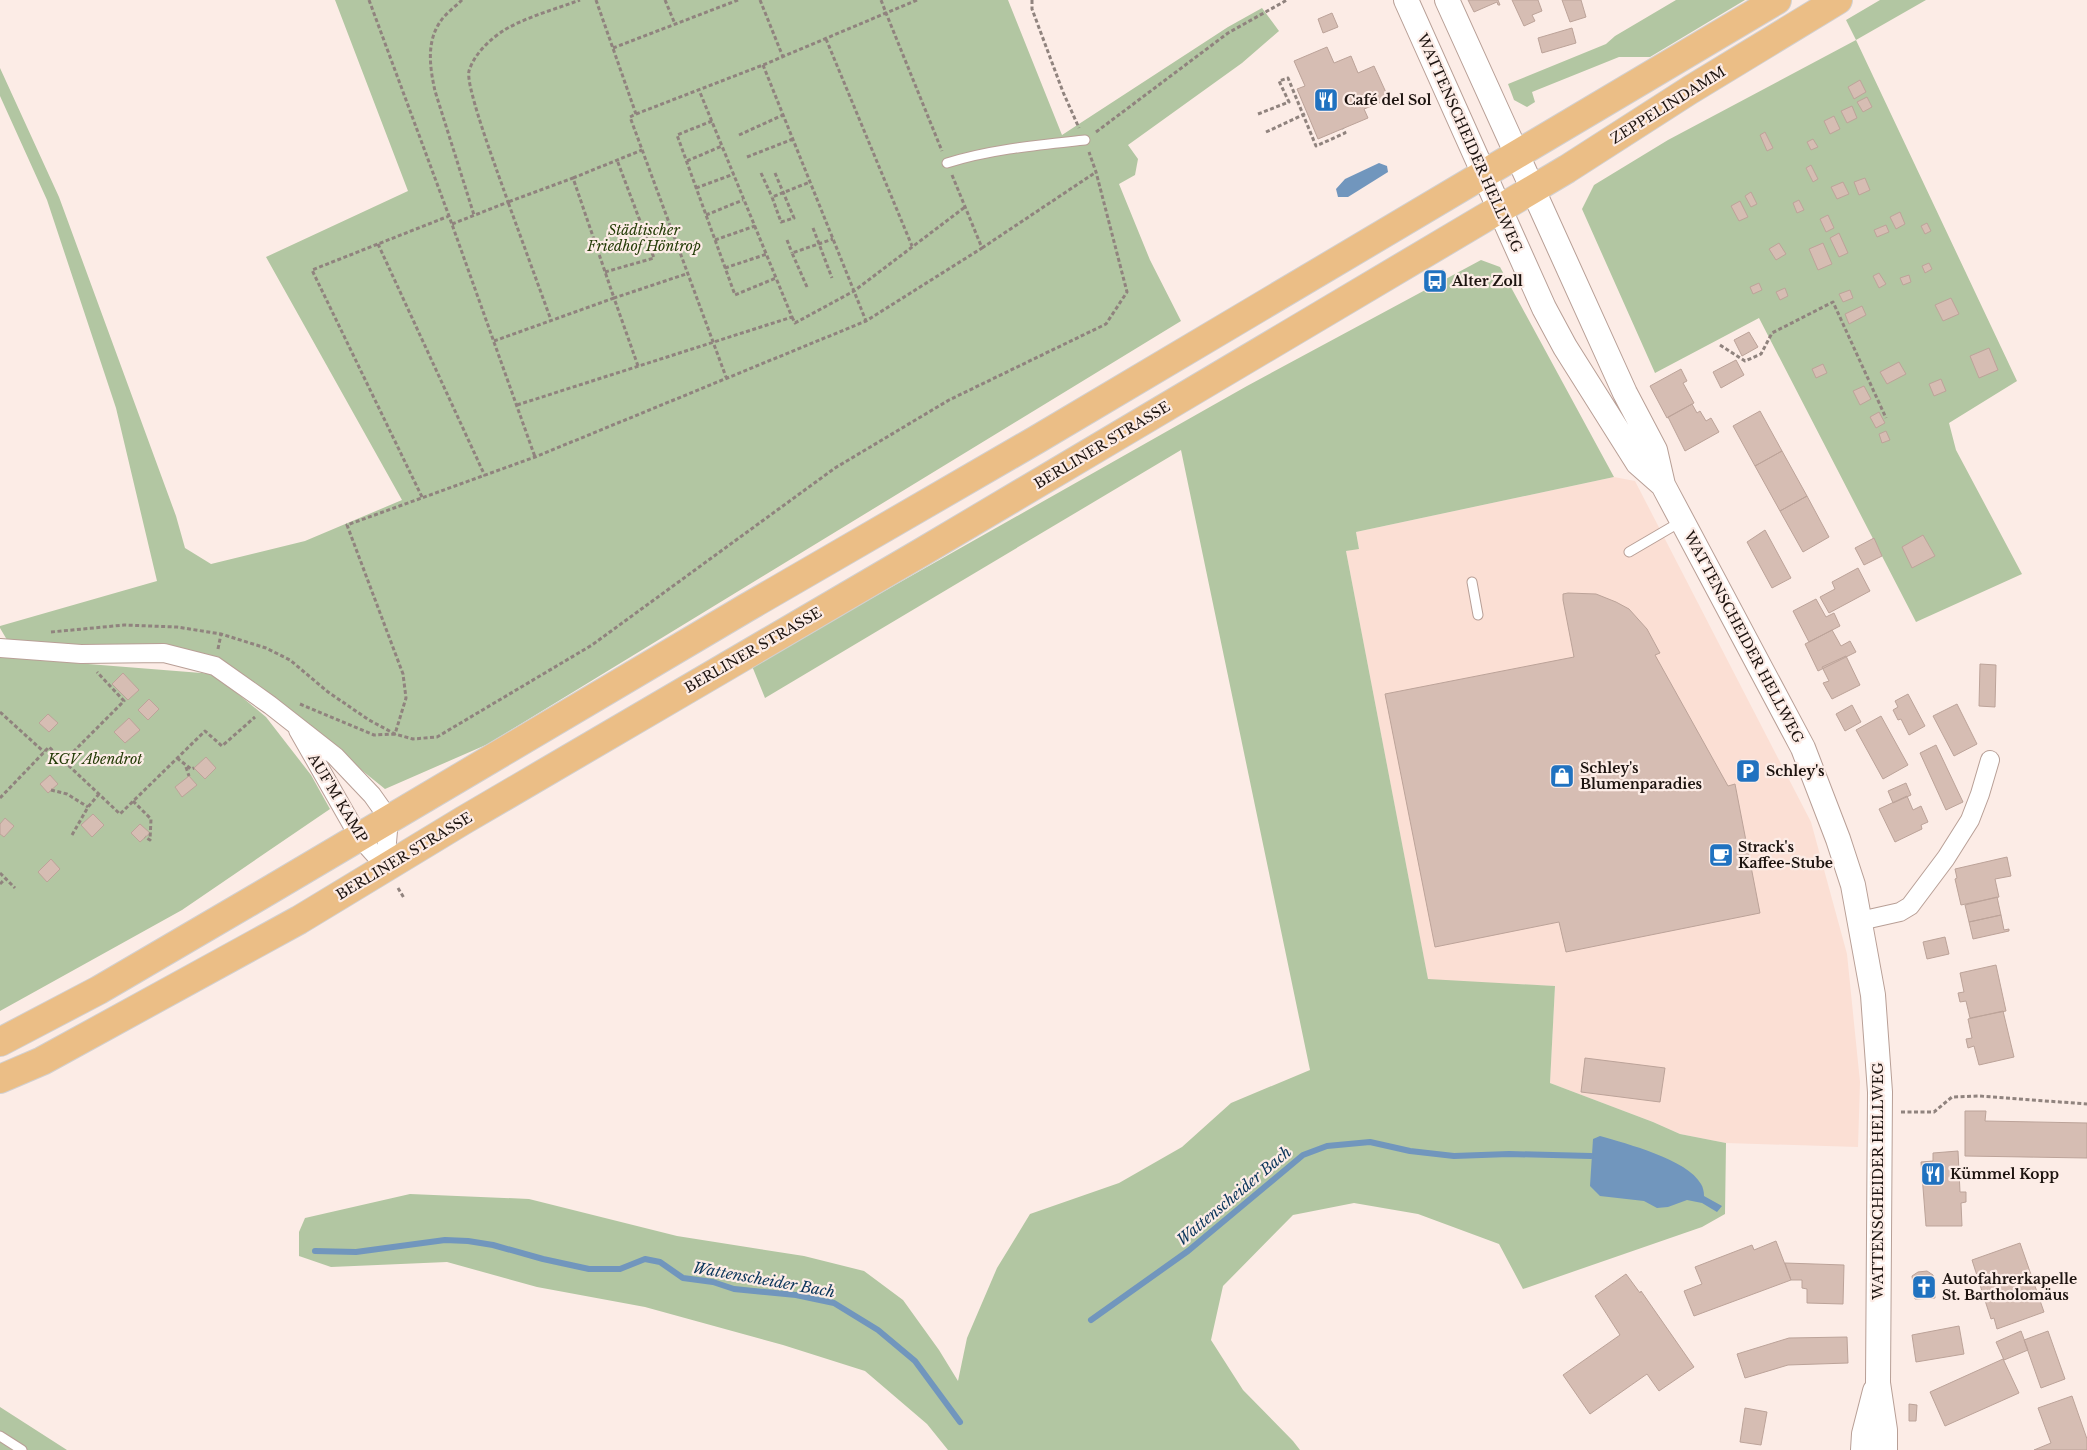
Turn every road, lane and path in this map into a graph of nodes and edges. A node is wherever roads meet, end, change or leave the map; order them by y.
1 (368, 0) edge
2 (462, 0) edge
3 (580, 0) edge
4 (596, 0) edge
5 (665, 0) edge
6 (736, 0) edge
7 (760, 0) edge
8 (881, 0) edge
9 (917, 0) edge
10 (1032, 0) edge
11 (1287, 0) edge
12 (1406, 0) edge
13 (1447, 0) edge
14 (1777, 0) edge
15 (1838, 0) edge
16 (886, 13) junction
17 (675, 24) junction
18 (826, 39) junction
19 (613, 48) junction
20 (783, 57) junction
21 (764, 65) junction
22 (699, 90) junction
23 (1307, 113) dead end
24 (636, 114) junction
25 (1258, 114) dead end
26 (784, 115) junction
27 (1302, 115) junction
28 (712, 121) junction
29 (1343, 128) dead end
30 (1266, 132) dead end
31 (739, 135) dead end
32 (793, 139) junction
33 (1085, 140) junction
34 (722, 146) junction
35 (642, 150) junction
36 (1517, 153) junction
37 (747, 157) dead end
38 (617, 160) junction
39 (687, 161) junction
40 (947, 163) junction
41 (1096, 172) junction
42 (762, 173) dead end
43 (775, 173) dead end
44 (734, 174) junction
45 (1484, 174) junction
46 (573, 178) junction
47 (810, 182) junction
48 (696, 188) junction
49 (1534, 189) junction
50 (784, 192) junction
51 (772, 197) junction
52 (743, 200) dead end
53 (508, 202) junction
54 (965, 207) junction
55 (1499, 209) junction
56 (474, 215) junction
57 (706, 215) junction
58 (449, 216) junction
59 (452, 224) junction
60 (755, 226) junction
61 (813, 228) dead end
62 (833, 239) junction
63 (715, 240) junction
64 (787, 240) dead end
65 (378, 244) junction
66 (819, 244) junction
67 (912, 246) junction
68 (982, 248) junction
69 (792, 253) junction
70 (766, 254) junction
71 (725, 268) junction
72 (605, 272) junction
73 (689, 273) junction
74 (776, 278) junction
75 (832, 278) dead end
76 (807, 287) dead end
77 (854, 291) junction
78 (614, 298) junction
79 (792, 317) junction
80 (552, 320) junction
81 (866, 321) junction
82 (494, 341) junction
83 (713, 342) junction
84 (1720, 345) dead end
85 (638, 366) junction
86 (726, 377) junction
87 (517, 405) junction
88 (1886, 418) dead end
89 (535, 457) junction
90 (486, 476) junction
91 (1663, 485) junction
92 (422, 497) junction
93 (1682, 521) junction
94 (1629, 552) dead end
95 (1472, 582) dead end
96 (1478, 614) dead end
97 (45, 632) dead end
98 (0, 648) edge
99 (81, 654) junction
100 (270, 705) junction
101 (0, 712) edge
102 (295, 726) junction
103 (395, 734) junction
104 (44, 752) junction
105 (177, 758) junction
106 (1990, 760) dead end
107 (64, 761) junction
108 (186, 766) junction
109 (194, 768) dead end
110 (189, 776) dead end
111 (52, 790) dead end
112 (99, 794) junction
113 (0, 798) edge
114 (133, 801) junction
115 (88, 807) junction
116 (389, 819) junction
117 (72, 835) dead end
118 (145, 837) dead end
119 (359, 838) junction
120 (385, 866) junction
121 (0, 873) edge
122 (5, 878) junction
123 (0, 884) edge
124 (15, 888) dead end
125 (1860, 920) junction
126 (0, 1042) edge
127 (0, 1079) edge
128 (2087, 1104) edge
129 (1880, 1112) junction
130 (1878, 1382) junction
131 (0, 1436) edge
132 (22, 1450) edge
133 (1863, 1450) edge
134 (1885, 1450) edge

1 - 58 path
2 - 56 path
3 - 53 path
4 - 19 path
5 - 17 path
6 - 17 path
7 - 20 path
8 - 16 path
9 - 16 path
10 - 33 path
11 - 33 path
12 - 45 main road, WATTENSCHEIDER HELLWEG
13 - 36 main road, WATTENSCHEIDER HELLWEG
14 - 36 main road
15 - 49 main road, ZEPPELINDAMM
16 - 18 path
16 - 40 path
17 - 19 path
18 - 20 path
18 - 67 path
19 - 24 path
20 - 21 path
21 - 22 path
21 - 26 path
22 - 24 path
22 - 28 path
23 - 27 path
24 - 35 path
25 - 27 path
26 - 31 path
26 - 32 path
27 - 29 path
27 - 30 path
28 - 34 path
28 - 39 path
32 - 37 path
32 - 47 path
33 - 40 lane
33 - 41 path
34 - 39 path
34 - 44 path
35 - 38 path
35 - 73 path
36 - 45 main road
36 - 49 main road, WATTENSCHEIDER HELLWEG
38 - 46 path
38 - 72 path
39 - 48 path
40 - 54 path
41 - 68 path
41 - 103 path
42 - 51 path
43 - 50 path
44 - 48 path
44 - 60 path
45 - 55 main road, WATTENSCHEIDER HELLWEG
45 - 116 main road
46 - 53 path
46 - 72 path
47 - 50 path
47 - 62 path
48 - 57 path
49 - 55 main road, ZEPPELINDAMM
49 - 91 main road, WATTENSCHEIDER HELLWEG
50 - 51 path
50 - 51 path
52 - 57 path
53 - 56 path
53 - 80 path
54 - 67 path
54 - 68 path
55 - 91 main road, WATTENSCHEIDER HELLWEG
55 - 120 main road, BERLINER STRASSE
56 - 59 path
57 - 63 path
58 - 59 path
58 - 65 path
59 - 82 path
60 - 63 path
60 - 70 path
61 - 66 path
62 - 66 path
62 - 77 path
63 - 71 path
64 - 69 path
65 - 90 path
65 - 92 path
66 - 69 path
66 - 75 path
67 - 77 path
68 - 81 path
69 - 76 path
70 - 71 path
70 - 74 path
71 - 74 path
72 - 78 path
73 - 78 path
73 - 83 path
74 - 79 path
77 - 79 path
77 - 81 path
78 - 80 path
78 - 85 path
79 - 83 path
80 - 82 path
81 - 86 path
82 - 87 path
83 - 85 path
83 - 86 path
84 - 88 path
85 - 87 path
86 - 89 path
87 - 89 path
89 - 90 path
90 - 92 path
91 - 93 main road, WATTENSCHEIDER HELLWEG
92 - 103 path
93 - 94 lane
93 - 125 main road, WATTENSCHEIDER HELLWEG
95 - 96 lane
97 - 103 path
98 - 99 street, AUF'M KAMP
99 - 100 street, AUF'M KAMP
99 - 107 path
100 - 102 street, AUF'M KAMP
100 - 103 path
100 - 105 path
101 - 104 path
102 - 116 street, AUF'M KAMP
102 - 119 street, AUF'M KAMP
104 - 107 path
104 - 113 path
105 - 108 path
105 - 114 path
106 - 125 street
107 - 112 path
108 - 109 path
108 - 110 path
111 - 115 path
112 - 114 path
112 - 115 path
114 - 118 path
115 - 117 path
116 - 119 main road
116 - 120 street, AUF'M KAMP
119 - 120 street, AUF'M KAMP
119 - 126 main road
120 - 127 main road, BERLINER STRASSE
121 - 122 path
122 - 123 path
122 - 124 path
125 - 129 main road, WATTENSCHEIDER HELLWEG
128 - 129 path
129 - 130 main road, WATTENSCHEIDER HELLWEG
130 - 133 main road, WATTENSCHEIDER HELLWEG
130 - 134 main road, WATTENSCHEIDER HELLWEG
131 - 132 lane

